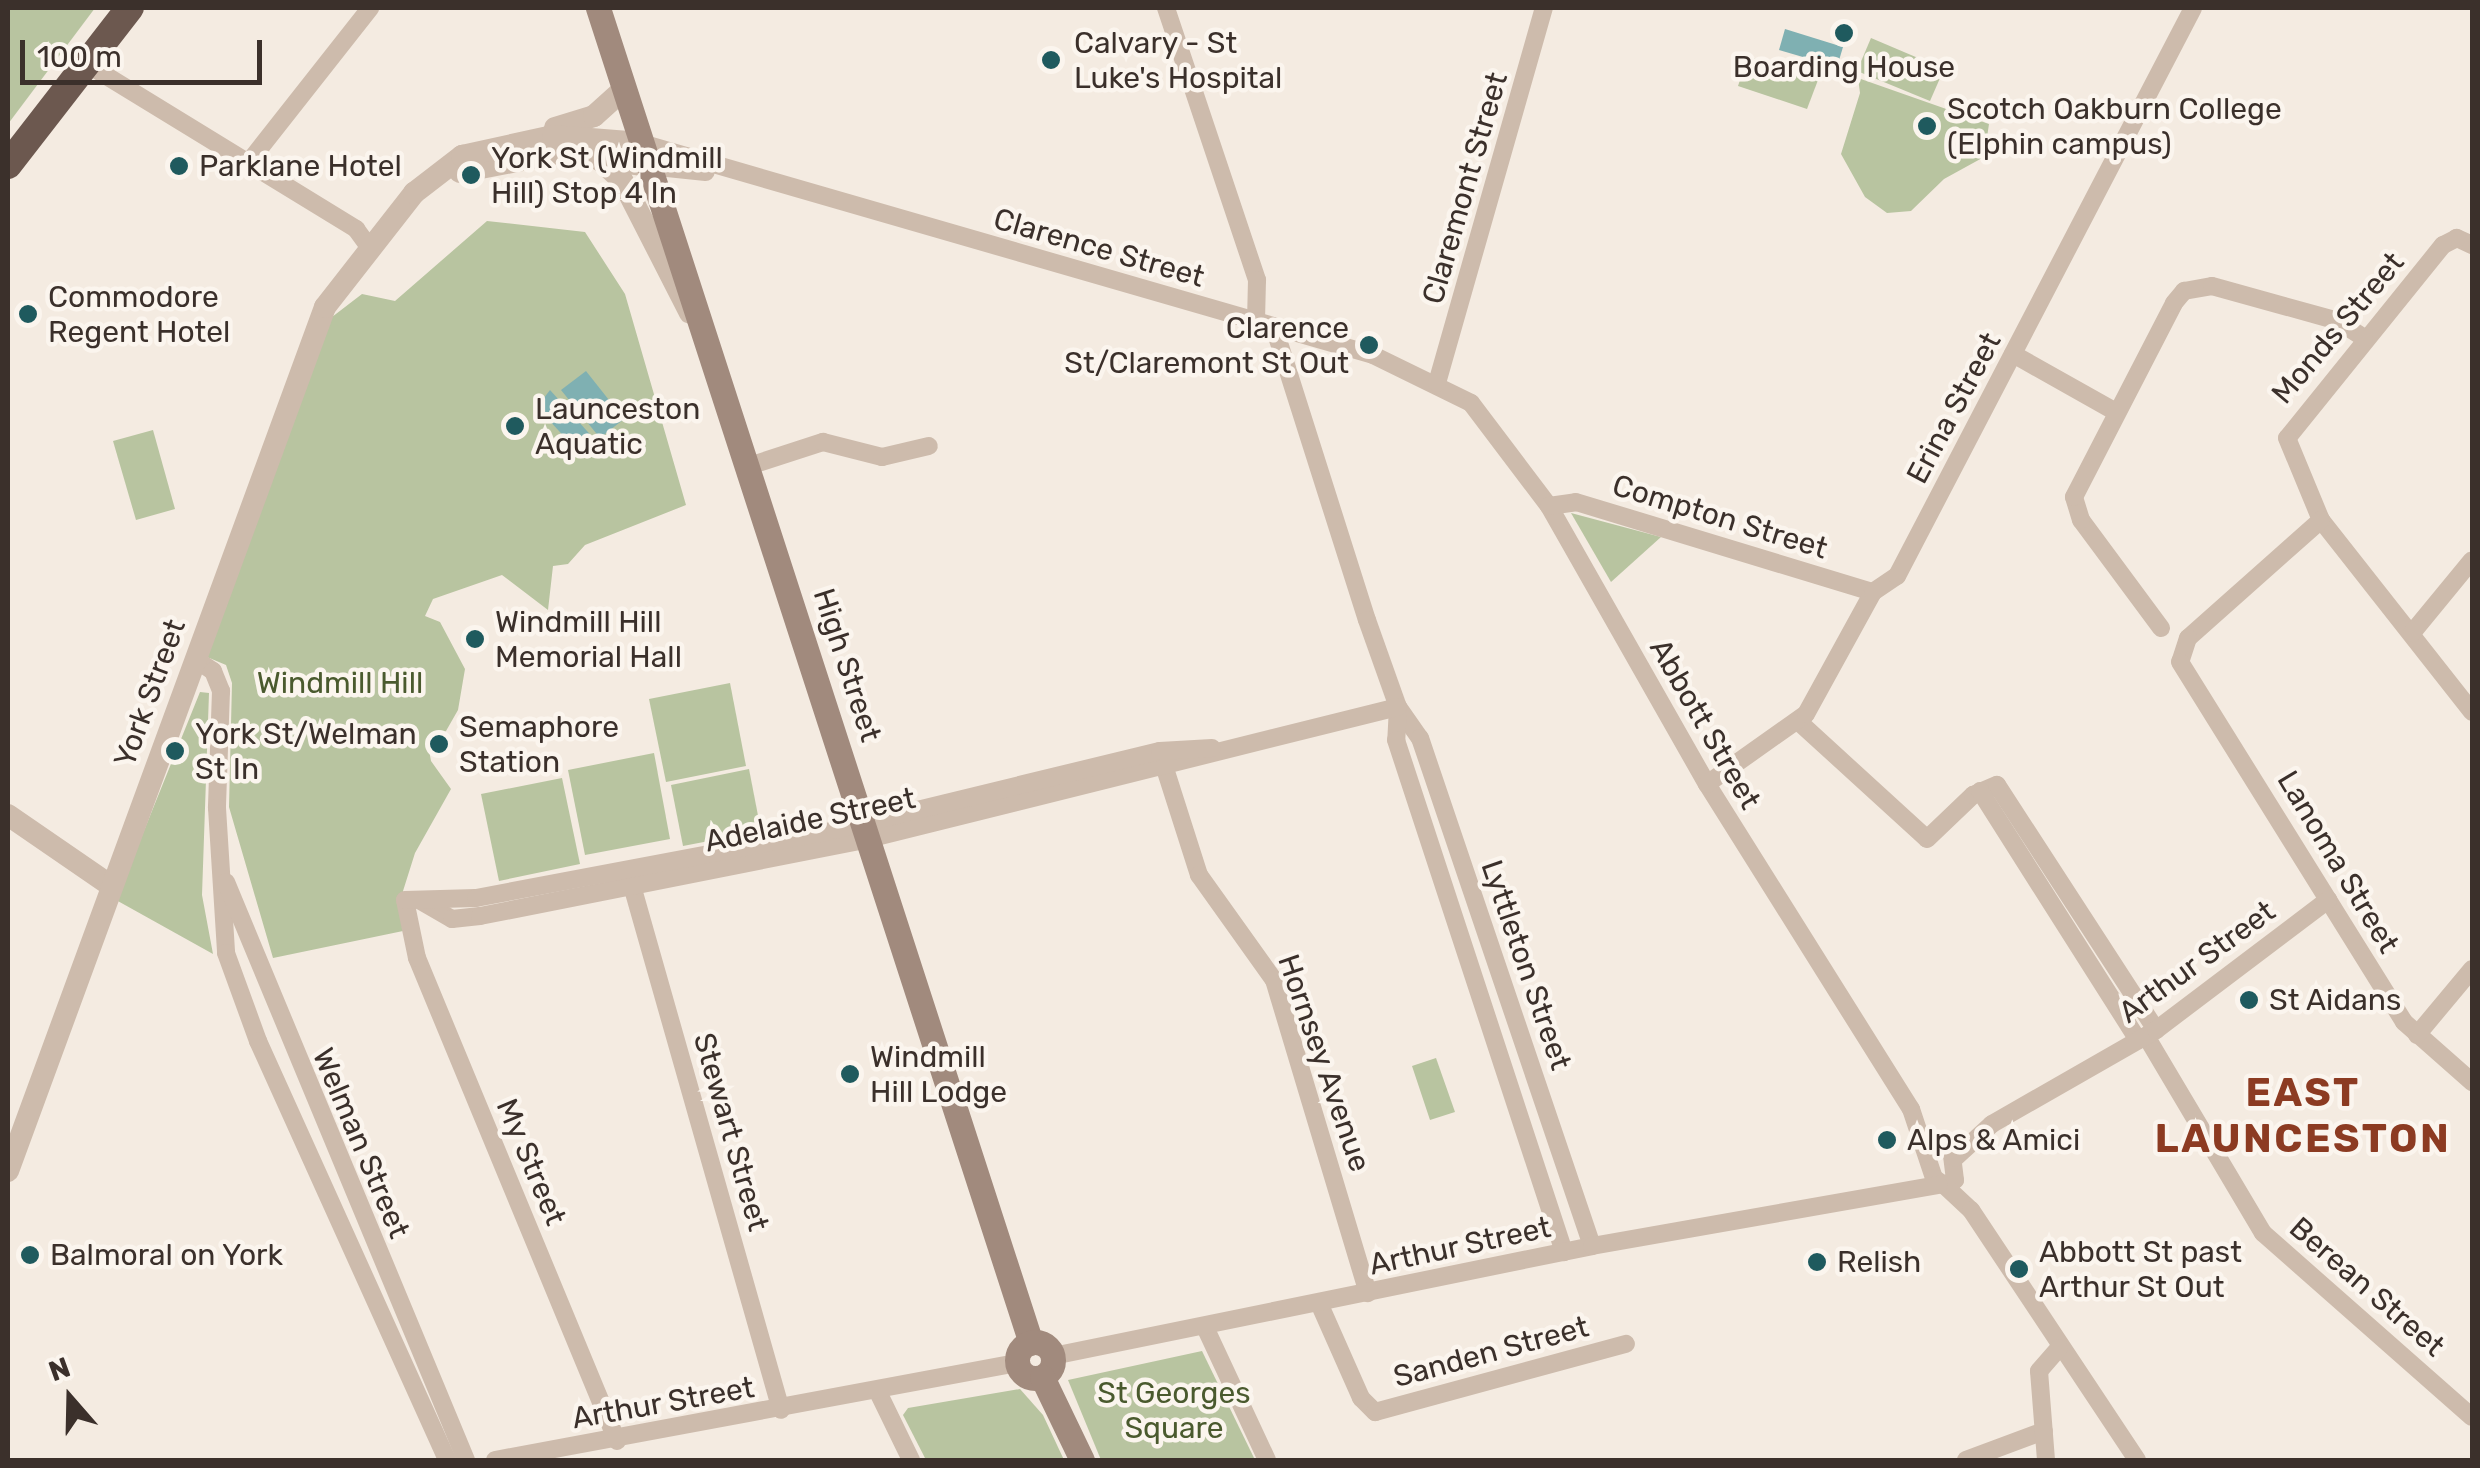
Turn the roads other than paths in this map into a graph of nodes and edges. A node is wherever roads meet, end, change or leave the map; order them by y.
1 (130, 8) edge
2 (370, 8) edge
3 (598, 8) edge
4 (1166, 8) edge
5 (1544, 8) edge
6 (2192, 8) edge
7 (87, 64) junction
8 (624, 89) junction
9 (518, 140) junction
10 (644, 154) junction
11 (594, 155) junction
12 (249, 162) junction
13 (8, 165) edge
14 (2465, 242) edge
15 (369, 248) junction
16 (1265, 324) junction
17 (704, 338) junction
18 (2364, 338) junction
19 (2013, 354) junction
20 (1437, 384) junction
21 (2116, 412) junction
22 (929, 446) dead end
23 (748, 466) junction
24 (1549, 506) junction
25 (2321, 520) junction
26 (2472, 560) edge
27 (1873, 592) junction
28 (2161, 628) dead end
29 (2412, 634) junction
30 (194, 660) junction
31 (1398, 707) junction
32 (2472, 712) edge
33 (1799, 722) junction
34 (1162, 759) junction
35 (1707, 784) junction
36 (8, 815) edge
37 (865, 829) junction
38 (218, 842) junction
39 (630, 878) junction
40 (110, 885) junction
41 (412, 900) joint
42 (2328, 900) junction
43 (2472, 969) edge
44 (2146, 1035) junction
45 (2417, 1036) junction
46 (2472, 1082) edge
47 (1910, 1109) junction
48 (1992, 1124) junction
49 (1944, 1138) junction
50 (1930, 1160) junction
51 (1956, 1164) junction
52 (8, 1171) edge
53 (1941, 1185) junction
54 (1879, 1193) junction
55 (1971, 1210) junction
56 (1592, 1246) junction
57 (1564, 1252) junction
58 (1368, 1294) junction
59 (1319, 1303) junction
60 (1204, 1327) junction
61 (1626, 1344) dead end
62 (2059, 1348) junction
63 (1036, 1360) junction
64 (878, 1392) junction
65 (781, 1410) junction
66 (2472, 1416) edge
67 (2044, 1431) junction
68 (616, 1441) junction
69 (447, 1460) edge
70 (466, 1460) edge
71 (495, 1460) edge
72 (911, 1460) edge
73 (1082, 1460) edge
74 (1268, 1460) edge
75 (1966, 1460) edge
76 (2046, 1460) edge
77 (2138, 1460) edge

1 - 7 highway
2 - 12 street
3 - 8 main road, High Street
4 - 16 street, Lyttleton Street
5 - 20 street, Claremont Street
6 - 19 street, Erina Street
7 - 12 street
7 - 13 highway
8 - 9 street
8 - 10 main road, High Street
9 - 10 street, York Street
9 - 15 street, York Street
10 - 11 street, York Street
10 - 16 street, Clarence Street
10 - 17 main road, High Street
11 - 15 street, York Street
11 - 17 street
12 - 15 street
14 - 18 street, Monds Street
15 - 30 street, York Street
16 - 20 street, Clarence Street
16 - 31 street, Lyttleton Street
17 - 23 main road, High Street
18 - 21 street
18 - 25 street, Monds Street
19 - 21 street
19 - 27 street, Erina Street
20 - 24 street, Abbott Street
21 - 28 street
22 - 23 street
23 - 37 main road, High Street
24 - 27 street, Compton Street
24 - 35 street, Abbott Street
25 - 29 street
25 - 42 street, Lanoma Street
26 - 29 street
27 - 33 street, Erina Street
29 - 32 street
30 - 38 street, Welman Street
30 - 40 street, York Street
31 - 34 street, Adelaide Street
31 - 56 street, Lyttleton Street
31 - 57 street, Lyttleton Street
33 - 35 street, Erina Street
33 - 44 street, Berean Street
34 - 37 street, Adelaide Street
34 - 58 street, Hornsey Avenue
35 - 47 street, Abbott Street
36 - 40 street
37 - 39 street, Adelaide Street
37 - 63 main road, High Street
38 - 69 street, Welman Street
38 - 70 street, Welman Street
39 - 41 street, Adelaide Street
39 - 65 street, Stewart Street
40 - 52 street, York Street
41 - 68 street, My Street
42 - 44 street, Arthur Street
42 - 45 street, Lanoma Street
43 - 45 street
44 - 48 street, Arthur Street
44 - 66 street, Berean Street
45 - 46 street, Lanoma Street
47 - 49 street, Abbott Street
47 - 50 street, Abbott Street
48 - 49 street, Arthur Street
48 - 51 street, Arthur Street
49 - 50 street
49 - 51 street
50 - 53 street, Abbott Street
50 - 54 street, Arthur Street
51 - 53 street, Arthur Street
51 - 55 street
53 - 54 street, Arthur Street
53 - 55 street
54 - 56 street, Arthur Street
55 - 62 street
56 - 57 street, Arthur Street
57 - 58 street, Arthur Street
58 - 59 street, Arthur Street
59 - 60 street, Arthur Street
59 - 61 street, Sanden Street
60 - 63 street, Arthur Street
60 - 74 street
62 - 67 street
62 - 77 street
63 - 64 street, Arthur Street
63 - 73 main road, High Street
64 - 65 street, Arthur Street
64 - 72 street
65 - 68 street, Arthur Street
67 - 75 street
67 - 76 street
68 - 71 street, Arthur Street

